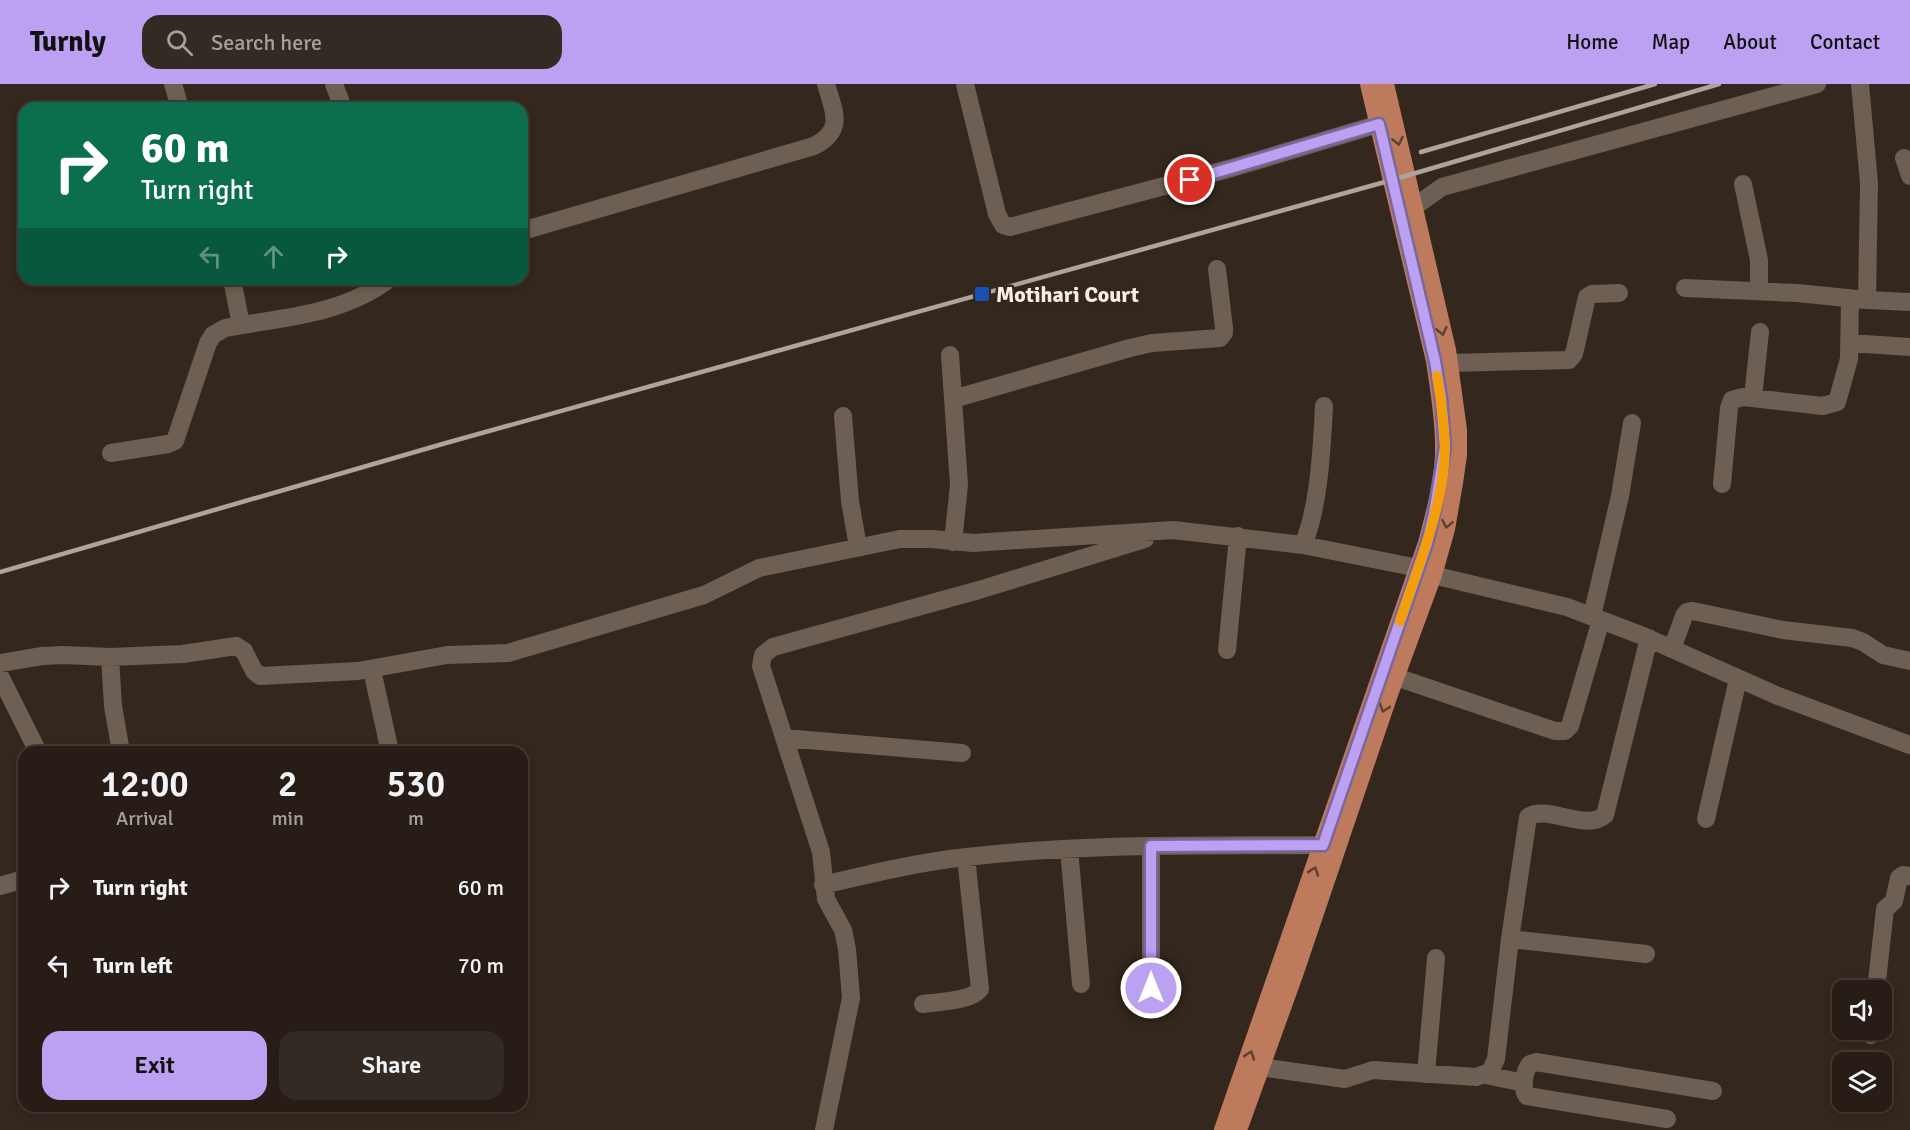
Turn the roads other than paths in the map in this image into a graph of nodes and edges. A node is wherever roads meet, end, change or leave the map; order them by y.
1 (173, 84) edge
2 (334, 84) edge
3 (826, 84) edge
4 (965, 84) edge
5 (1369, 84) edge
6 (1385, 84) edge
7 (1817, 84) edge
8 (1860, 84) edge
9 (178, 102) edge
10 (336, 102) edge
11 (1379, 124) junction
12 (1904, 158) dead end
13 (1910, 176) edge
14 (1743, 184) dead end
15 (1414, 207) junction
16 (528, 229) edge
17 (1216, 269) dead end
18 (233, 285) edge
19 (380, 285) edge
20 (1685, 288) dead end
21 (1759, 291) junction
22 (1619, 293) dead end
23 (1859, 299) junction
24 (1910, 302) edge
25 (241, 325) junction
26 (1760, 332) dead end
27 (1850, 343) junction
28 (1910, 346) edge
29 (950, 355) dead end
30 (1449, 363) junction
31 (1753, 398) junction
32 (953, 399) junction
33 (1324, 406) dead end
34 (843, 416) dead end
35 (1632, 423) dead end
36 (111, 453) dead end
37 (1722, 484) dead end
38 (1173, 530) junction
39 (1238, 537) junction
40 (953, 542) junction
41 (1303, 545) junction
42 (858, 547) junction
43 (1425, 571) junction
44 (1596, 618) junction
45 (1649, 638) junction
46 (1672, 649) junction
47 (1227, 650) dead end
48 (110, 657) junction
49 (1910, 661) edge
50 (0, 663) edge
51 (372, 670) junction
52 (0, 676) edge
53 (1395, 677) junction
54 (1738, 679) junction
55 (784, 738) junction
56 (1910, 745) edge
57 (35, 746) edge
58 (120, 746) edge
59 (389, 746) edge
60 (962, 753) dead end
61 (1706, 819) dead end
62 (1323, 845) junction
63 (1151, 846) junction
64 (1069, 849) junction
65 (966, 857) junction
66 (1910, 876) edge
67 (18, 881) edge
68 (823, 885) junction
69 (0, 886) edge
70 (1510, 939) junction
71 (1646, 954) dead end
72 (1436, 958) dead end
73 (1877, 980) edge
74 (1081, 984) dead end
75 (1151, 988) dead end
76 (923, 1004) dead end
77 (1261, 1067) junction
78 (1426, 1074) junction
79 (1486, 1075) junction
80 (1524, 1083) junction
81 (1713, 1091) dead end
82 (1655, 1122) edge
83 (824, 1130) edge
84 (1223, 1130) edge
85 (1238, 1130) edge

1 - 9 street
2 - 10 street
3 - 16 street
4 - 11 street
5 - 11 main road
6 -> 15 main road
7 - 15 street
8 - 23 street
11 - 43 main road
12 - 13 street
14 - 21 street
15 -> 30 main road
17 - 32 street
18 - 25 street
19 - 25 street
20 - 21 street
21 - 23 street
22 - 30 street
23 - 24 street
23 - 27 street
25 - 36 street
26 - 31 street
27 - 28 street
27 - 31 street
29 - 32 street
30 -> 43 main road
31 - 37 street
32 - 40 street
33 - 41 street
34 - 42 street
35 - 44 street
38 - 39 street
38 - 40 street
38 - 55 street
39 - 41 street
39 - 47 street
40 - 42 street
41 - 43 street
42 - 51 street
43 - 44 street
43 - 53 main road
43 - 62 main road
44 - 45 street
44 - 53 street
45 - 46 street
45 - 70 street
46 - 49 street
46 - 54 street
48 - 50 street
48 - 51 street
48 - 58 street
51 - 59 street
52 - 57 street
53 -> 77 main road
54 - 56 street
54 - 61 street
55 - 60 street
55 - 68 street
62 - 63 street
84 -> 62 main road
63 - 64 street
63 - 75 street
64 - 65 street
64 - 74 street
65 - 68 street
65 - 76 street
66 - 73 street
67 - 69 street
68 - 83 street
70 - 71 street
70 - 79 street
72 - 78 street
77 - 78 street
77 - 85 main road
78 - 79 street
79 - 80 street
80 - 81 street
80 - 82 street

